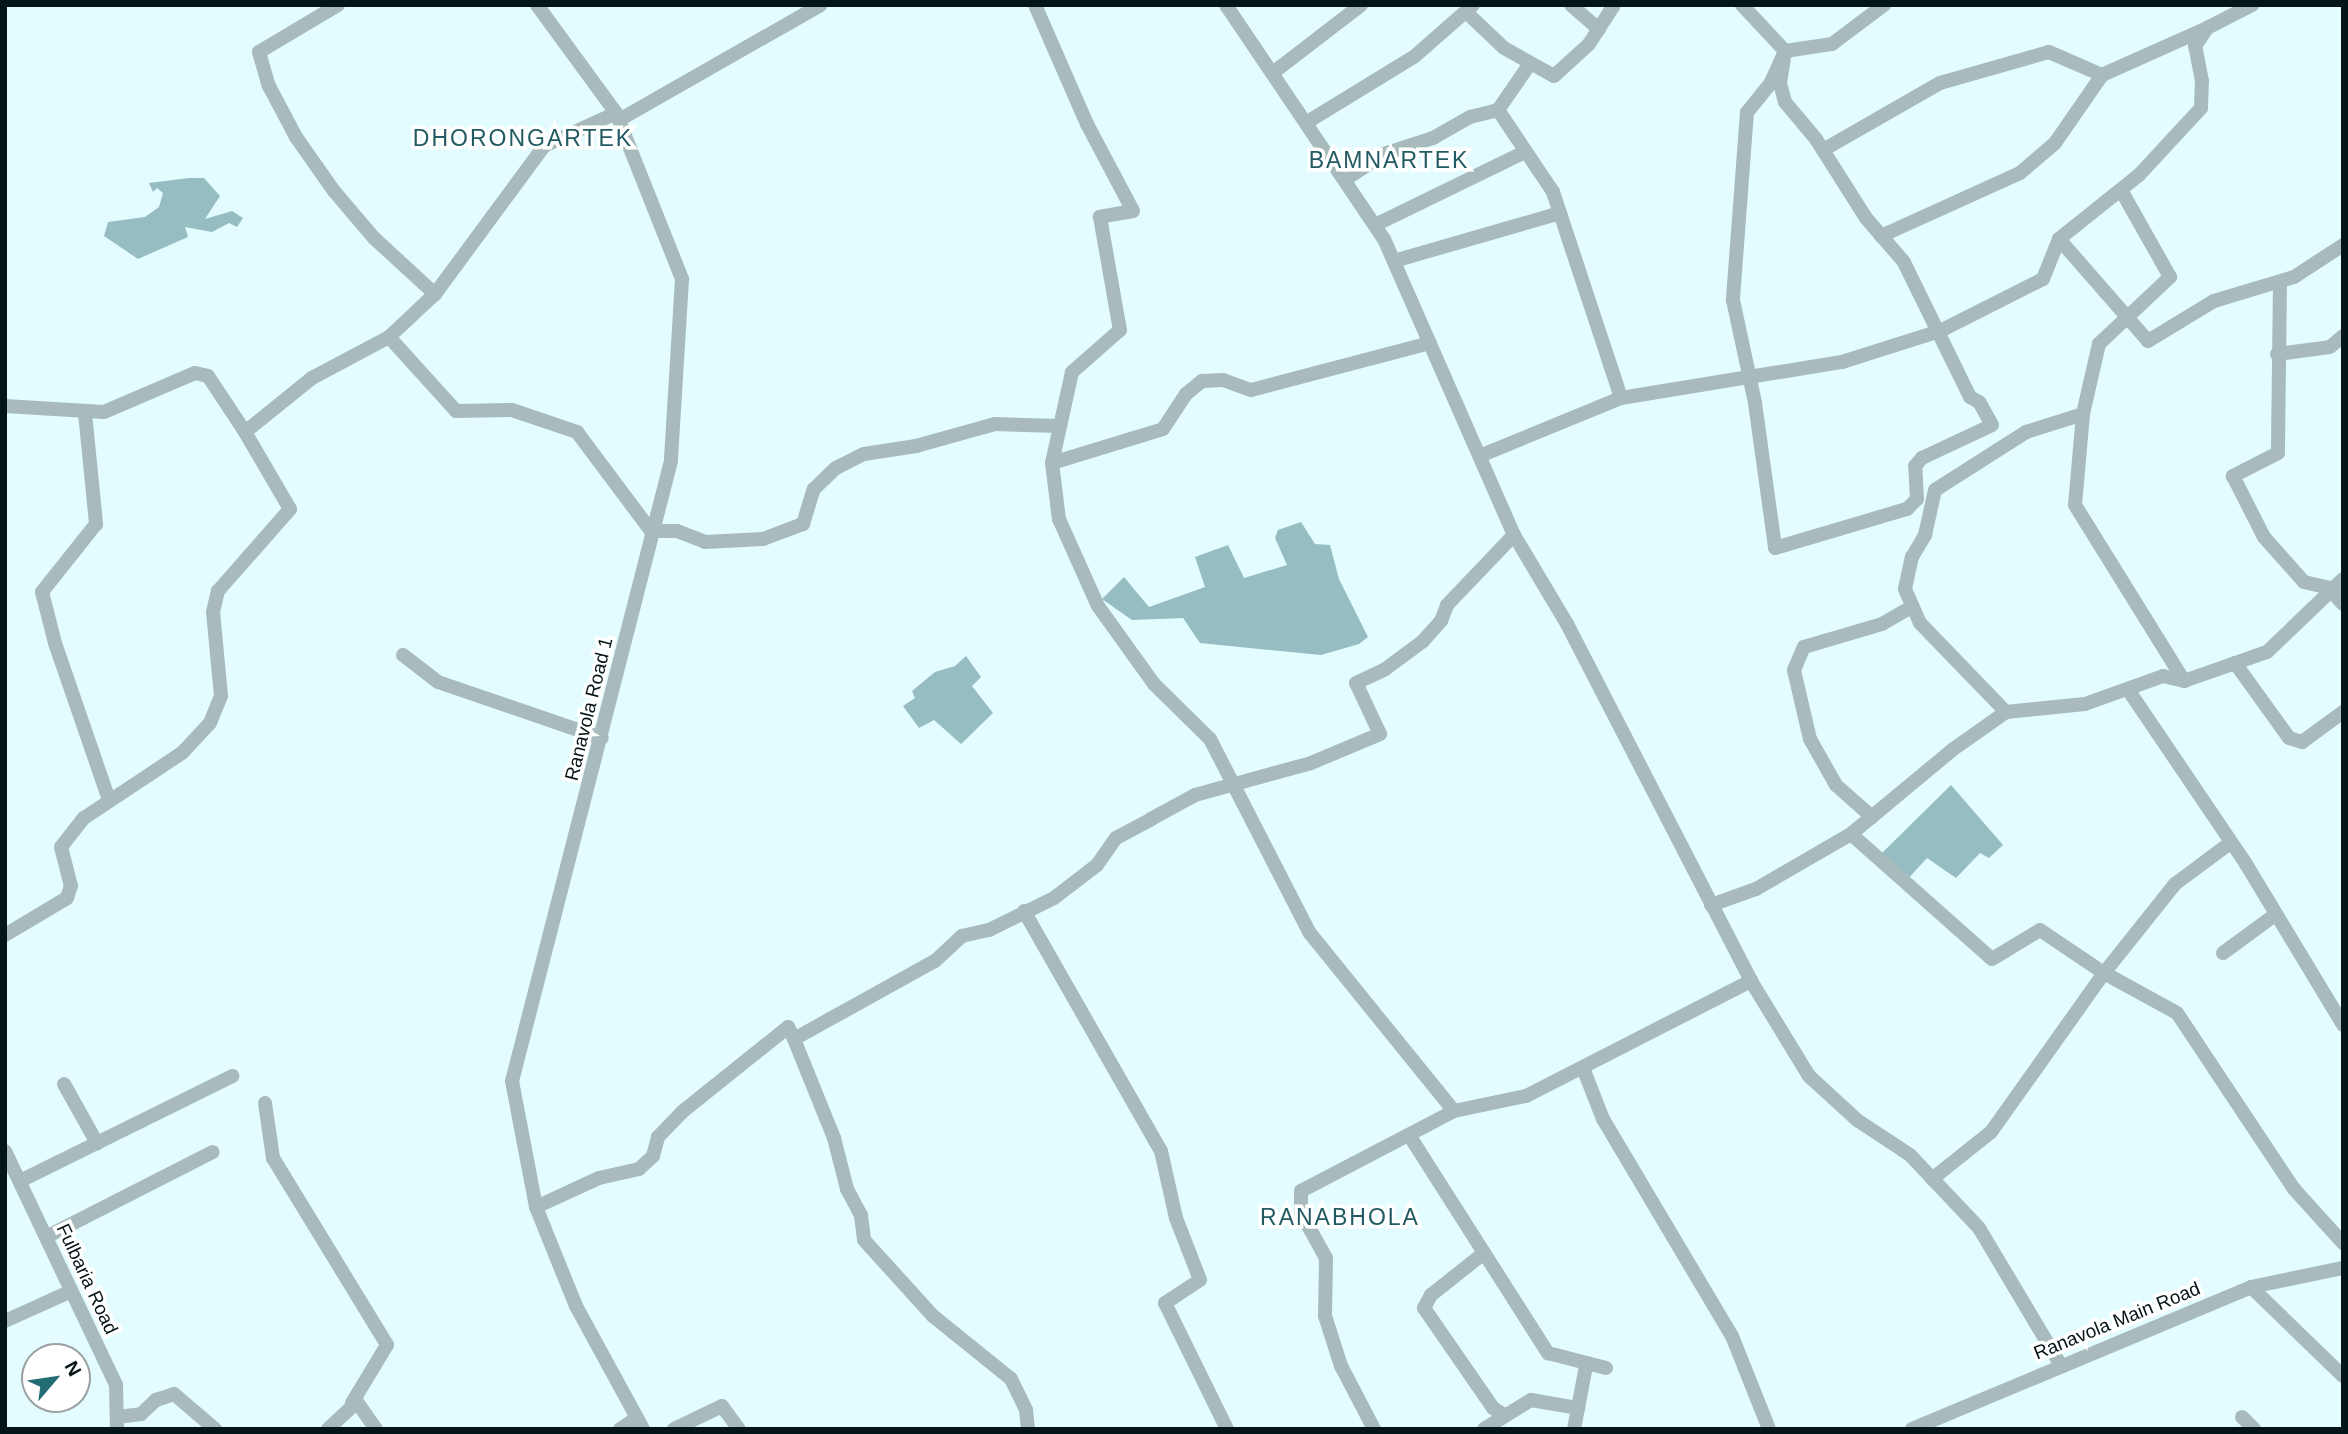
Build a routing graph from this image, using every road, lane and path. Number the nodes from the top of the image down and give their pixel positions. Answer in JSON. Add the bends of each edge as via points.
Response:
{"nodes":[{"id":1,"x":338,"y":5,"type":"edge"},
{"id":2,"x":537,"y":5,"type":"edge"},
{"id":3,"x":821,"y":5,"type":"edge"},
{"id":4,"x":1035,"y":5,"type":"edge"},
{"id":5,"x":1226,"y":5,"type":"edge"},
{"id":6,"x":1361,"y":5,"type":"edge"},
{"id":7,"x":1571,"y":5,"type":"edge"},
{"id":8,"x":1614,"y":5,"type":"edge"},
{"id":9,"x":1742,"y":5,"type":"edge"},
{"id":10,"x":1884,"y":5,"type":"edge"},
{"id":11,"x":2252,"y":5,"type":"edge"},
{"id":12,"x":1470,"y":8,"type":"edge"},
{"id":13,"x":2207,"y":28,"type":"junction"},
{"id":14,"x":1599,"y":29,"type":"junction"},
{"id":15,"x":1786,"y":51,"type":"junction"},
{"id":16,"x":1527,"y":68,"type":"dead end"},
{"id":17,"x":1274,"y":72,"type":"junction"},
{"id":18,"x":2102,"y":75,"type":"junction"},
{"id":19,"x":1498,"y":110,"type":"junction"},
{"id":20,"x":618,"y":116,"type":"junction"},
{"id":21,"x":1309,"y":121,"type":"junction"},
{"id":22,"x":1823,"y":150,"type":"junction"},
{"id":23,"x":1525,"y":152,"type":"junction"},
{"id":24,"x":1346,"y":179,"type":"junction"},
{"id":25,"x":2121,"y":190,"type":"junction"},
{"id":26,"x":1560,"y":213,"type":"junction"},
{"id":27,"x":1375,"y":225,"type":"junction"},
{"id":28,"x":1881,"y":236,"type":"junction"},
{"id":29,"x":2059,"y":239,"type":"junction"},
{"id":30,"x":2343,"y":244,"type":"edge"},
{"id":31,"x":1394,"y":261,"type":"junction"},
{"id":32,"x":2280,"y":282,"type":"junction"},
{"id":33,"x":435,"y":294,"type":"junction"},
{"id":34,"x":2127,"y":315,"type":"junction"},
{"id":35,"x":1940,"y":331,"type":"junction"},
{"id":36,"x":2343,"y":336,"type":"edge"},
{"id":37,"x":390,"y":337,"type":"junction"},
{"id":38,"x":1430,"y":343,"type":"junction"},
{"id":39,"x":2277,"y":354,"type":"junction"},
{"id":40,"x":1750,"y":375,"type":"junction"},
{"id":41,"x":1621,"y":398,"type":"junction"},
{"id":42,"x":5,"y":406,"type":"edge"},
{"id":43,"x":86,"y":412,"type":"junction"},
{"id":44,"x":2082,"y":414,"type":"junction"},
{"id":45,"x":1059,"y":426,"type":"junction"},
{"id":46,"x":245,"y":432,"type":"junction"},
{"id":47,"x":1482,"y":455,"type":"junction"},
{"id":48,"x":1052,"y":463,"type":"junction"},
{"id":49,"x":651,"y":531,"type":"junction"},
{"id":50,"x":1514,"y":535,"type":"junction"},
{"id":51,"x":2343,"y":579,"type":"edge"},
{"id":52,"x":2329,"y":588,"type":"junction"},
{"id":53,"x":2343,"y":604,"type":"edge"},
{"id":54,"x":1911,"y":607,"type":"junction"},
{"id":55,"x":403,"y":655,"type":"dead end"},
{"id":56,"x":2235,"y":663,"type":"junction"},
{"id":57,"x":2184,"y":681,"type":"junction"},
{"id":58,"x":2129,"y":691,"type":"junction"},
{"id":59,"x":2007,"y":712,"type":"junction"},
{"id":60,"x":2343,"y":712,"type":"edge"},
{"id":61,"x":602,"y":738,"type":"junction"},
{"id":62,"x":1236,"y":786,"type":"junction"},
{"id":63,"x":109,"y":800,"type":"junction"},
{"id":64,"x":1872,"y":817,"type":"junction"},
{"id":65,"x":1851,"y":834,"type":"junction"},
{"id":66,"x":2230,"y":843,"type":"junction"},
{"id":67,"x":1712,"y":905,"type":"junction"},
{"id":68,"x":1024,"y":911,"type":"junction"},
{"id":69,"x":2276,"y":915,"type":"junction"},
{"id":70,"x":5,"y":935,"type":"edge"},
{"id":71,"x":2223,"y":953,"type":"dead end"},
{"id":72,"x":2104,"y":973,"type":"junction"},
{"id":73,"x":1751,"y":981,"type":"junction"},
{"id":74,"x":2343,"y":1025,"type":"edge"},
{"id":75,"x":794,"y":1039,"type":"junction"},
{"id":76,"x":1583,"y":1068,"type":"junction"},
{"id":77,"x":232,"y":1076,"type":"dead end"},
{"id":78,"x":64,"y":1084,"type":"dead end"},
{"id":79,"x":265,"y":1103,"type":"dead end"},
{"id":80,"x":1454,"y":1111,"type":"junction"},
{"id":81,"x":1409,"y":1135,"type":"junction"},
{"id":82,"x":97,"y":1143,"type":"junction"},
{"id":83,"x":5,"y":1151,"type":"edge"},
{"id":84,"x":213,"y":1152,"type":"dead end"},
{"id":85,"x":1932,"y":1179,"type":"junction"},
{"id":86,"x":20,"y":1181,"type":"junction"},
{"id":87,"x":536,"y":1207,"type":"junction"},
{"id":88,"x":46,"y":1237,"type":"junction"},
{"id":89,"x":2343,"y":1243,"type":"edge"},
{"id":90,"x":1484,"y":1253,"type":"junction"},
{"id":91,"x":2343,"y":1269,"type":"edge"},
{"id":92,"x":2251,"y":1287,"type":"junction"},
{"id":93,"x":71,"y":1291,"type":"junction"},
{"id":94,"x":5,"y":1321,"type":"edge"},
{"id":95,"x":2060,"y":1364,"type":"junction"},
{"id":96,"x":1586,"y":1366,"type":"junction"},
{"id":97,"x":1606,"y":1368,"type":"dead end"},
{"id":98,"x":2343,"y":1376,"type":"edge"},
{"id":99,"x":352,"y":1403,"type":"junction"},
{"id":100,"x":1578,"y":1408,"type":"junction"},
{"id":101,"x":1504,"y":1415,"type":"junction"},
{"id":102,"x":2242,"y":1417,"type":"dead end"},
{"id":103,"x":117,"y":1423,"type":"edge"},
{"id":104,"x":640,"y":1424,"type":"edge"},
{"id":105,"x":215,"y":1429,"type":"edge"},
{"id":106,"x":328,"y":1429,"type":"edge"},
{"id":107,"x":376,"y":1429,"type":"edge"},
{"id":108,"x":620,"y":1429,"type":"edge"},
{"id":109,"x":674,"y":1429,"type":"edge"},
{"id":110,"x":739,"y":1429,"type":"edge"},
{"id":111,"x":1028,"y":1429,"type":"edge"},
{"id":112,"x":1227,"y":1429,"type":"edge"},
{"id":113,"x":1374,"y":1429,"type":"edge"},
{"id":114,"x":1484,"y":1429,"type":"edge"},
{"id":115,"x":1574,"y":1429,"type":"edge"},
{"id":116,"x":1769,"y":1429,"type":"edge"},
{"id":117,"x":1912,"y":1429,"type":"edge"},
{"id":118,"x":2254,"y":1429,"type":"edge"}],
"edges":[{"from":1,"to":33,"type":"street","via":[[259,51],[269,86],[296,137],[334,191],[374,238]]},
{"from":2,"to":20,"type":"street","name":"Ranavola Road 1"},
{"from":3,"to":20,"type":"street"},
{"from":4,"to":45,"type":"street","via":[[1087,124],[1133,211],[1100,217],[1120,331],[1072,372]]},
{"from":5,"to":17,"type":"street"},
{"from":6,"to":17,"type":"street"},
{"from":7,"to":14,"type":"street"},
{"from":8,"to":14,"type":"street"},
{"from":9,"to":15,"type":"street"},
{"from":10,"to":15,"type":"street","via":[[1832,44]]},
{"from":11,"to":13,"type":"street"},
{"from":12,"to":14,"type":"street","via":[[1504,48],[1554,76]]},
{"from":12,"to":21,"type":"street","via":[[1415,56]]},
{"from":13,"to":18,"type":"street"},
{"from":13,"to":25,"type":"street","via":[[2195,46],[2202,81],[2201,108]]},
{"from":15,"to":22,"type":"street","via":[[1780,83],[1785,102]]},
{"from":15,"to":40,"type":"street","via":[[1770,83],[1747,112],[1733,300]]},
{"from":16,"to":19,"type":"street"},
{"from":17,"to":21,"type":"street"},
{"from":18,"to":22,"type":"street","via":[[2049,52],[1940,83]]},
{"from":18,"to":28,"type":"street","via":[[2055,143],[2020,173]]},
{"from":19,"to":23,"type":"street"},
{"from":19,"to":24,"type":"street","via":[[1470,117],[1433,138],[1384,154]]},
{"from":20,"to":33,"type":"street","via":[[544,146]]},
{"from":20,"to":49,"type":"street","name":"Ranavola Road 1","via":[[682,279],[671,461]]},
{"from":21,"to":24,"type":"street"},
{"from":22,"to":28,"type":"street"},
{"from":23,"to":26,"type":"street","via":[[1553,192]]},
{"from":23,"to":27,"type":"street"},
{"from":24,"to":27,"type":"street"},
{"from":25,"to":29,"type":"street"},
{"from":25,"to":34,"type":"street","via":[[2170,277]]},
{"from":26,"to":31,"type":"street"},
{"from":26,"to":41,"type":"street"},
{"from":27,"to":31,"type":"street"},
{"from":28,"to":35,"type":"street","via":[[1903,262]]},
{"from":29,"to":34,"type":"street"},
{"from":29,"to":35,"type":"street","via":[[2043,279]]},
{"from":30,"to":32,"type":"street"},
{"from":31,"to":38,"type":"street"},
{"from":32,"to":34,"type":"street","via":[[2214,301],[2148,341]]},
{"from":32,"to":39,"type":"street"},
{"from":33,"to":37,"type":"street"},
{"from":34,"to":44,"type":"street","via":[[2099,344]]},
{"from":35,"to":40,"type":"street","via":[[1842,362]]},
{"from":35,"to":40,"type":"street","via":[[1970,397],[1979,402],[1990,427],[1922,458],[1915,466],[1917,499],[1907,509],[1775,548]]},
{"from":36,"to":39,"type":"street","via":[[2330,347]]},
{"from":37,"to":46,"type":"street","via":[[312,377]]},
{"from":37,"to":49,"type":"street","via":[[456,411],[512,410],[578,432]]},
{"from":38,"to":47,"type":"street"},
{"from":38,"to":48,"type":"street","via":[[1251,390],[1223,380],[1202,381],[1186,394],[1163,429]]},
{"from":39,"to":52,"type":"street","via":[[2278,453],[2233,476],[2264,537],[2304,582]]},
{"from":40,"to":41,"type":"street"},
{"from":41,"to":47,"type":"street"},
{"from":42,"to":43,"type":"street"},
{"from":43,"to":46,"type":"street","via":[[104,412],[195,373],[208,376]]},
{"from":43,"to":63,"type":"street","via":[[96,524],[42,592]]},
{"from":44,"to":54,"type":"street","via":[[2026,432],[1935,489],[1925,535],[1912,558],[1905,589]]},
{"from":44,"to":57,"type":"street","via":[[2075,505]]},
{"from":45,"to":48,"type":"street"},
{"from":45,"to":49,"type":"street","via":[[995,424],[916,446],[863,454],[836,468],[814,489],[803,524],[762,539],[705,542],[677,530]]},
{"from":46,"to":63,"type":"street","via":[[290,509],[218,591],[213,612],[221,696],[209,723],[182,752]]},
{"from":47,"to":50,"type":"street"},
{"from":48,"to":62,"type":"street","via":[[1059,519],[1098,606],[1154,684],[1210,739]]},
{"from":49,"to":61,"type":"street","name":"Ranavola Road 1"},
{"from":50,"to":62,"type":"street","via":[[1447,605],[1441,621],[1423,641],[1384,670],[1356,683],[1380,734]]},
{"from":50,"to":67,"type":"street","via":[[1567,624]]},
{"from":51,"to":52,"type":"street"},
{"from":52,"to":53,"type":"street"},
{"from":52,"to":56,"type":"street","via":[[2301,623],[2267,652]]},
{"from":54,"to":59,"type":"street","via":[[1978,687]]},
{"from":54,"to":64,"type":"street","via":[[1882,624],[1804,647],[1794,670],[1810,739],[1836,785]]},
{"from":55,"to":61,"type":"street","via":[[438,682]]},
{"from":56,"to":57,"type":"street"},
{"from":56,"to":60,"type":"street","via":[[2289,738],[2302,742]]},
{"from":57,"to":58,"type":"street","via":[[2163,676]]},
{"from":58,"to":59,"type":"street","via":[[2085,704]]},
{"from":58,"to":66,"type":"street"},
{"from":59,"to":64,"type":"street","via":[[1952,750]]},
{"from":61,"to":87,"type":"street","name":"Ranavola Road 1","via":[[512,1081]]},
{"from":62,"to":68,"type":"street","via":[[1195,795],[1116,838],[1097,865],[1054,898]]},
{"from":62,"to":80,"type":"street","via":[[1310,932]]},
{"from":63,"to":70,"type":"street","via":[[84,818],[61,847],[71,886],[67,898]]},
{"from":64,"to":65,"type":"street"},
{"from":65,"to":67,"type":"street","via":[[1756,889]]},
{"from":65,"to":72,"type":"street","via":[[1992,959],[2040,930]]},
{"from":66,"to":69,"type":"street"},
{"from":66,"to":72,"type":"street","via":[[2175,884]]},
{"from":67,"to":73,"type":"street"},
{"from":68,"to":75,"type":"street","via":[[989,930],[962,936],[935,961]]},
{"from":68,"to":112,"type":"street","via":[[1161,1152],[1176,1218],[1200,1280],[1165,1303]]},
{"from":69,"to":71,"type":"street"},
{"from":69,"to":74,"type":"street"},
{"from":72,"to":85,"type":"street","via":[[1991,1132]]},
{"from":72,"to":89,"type":"street","via":[[2177,1013],[2294,1189]]},
{"from":73,"to":76,"type":"street"},
{"from":73,"to":85,"type":"street","via":[[1809,1076],[1857,1120],[1910,1155]]},
{"from":75,"to":87,"type":"street","via":[[788,1027],[682,1112],[658,1137],[653,1156],[639,1169],[599,1178]]},
{"from":75,"to":111,"type":"street","via":[[834,1138],[847,1189],[861,1215],[864,1240],[933,1316],[1011,1379],[1026,1410]]},
{"from":76,"to":80,"type":"street","via":[[1526,1096]]},
{"from":76,"to":116,"type":"street","via":[[1603,1119],[1732,1336]]},
{"from":77,"to":82,"type":"street"},
{"from":78,"to":82,"type":"street"},
{"from":79,"to":99,"type":"street","via":[[273,1158],[387,1345]]},
{"from":80,"to":81,"type":"street"},
{"from":81,"to":90,"type":"street"},
{"from":81,"to":113,"type":"street","via":[[1301,1191],[1301,1213],[1326,1258],[1325,1316],[1341,1366]]},
{"from":82,"to":86,"type":"street"},
{"from":83,"to":86,"type":"street","name":"Fulbaria Road"},
{"from":84,"to":88,"type":"street"},
{"from":85,"to":95,"type":"street","via":[[1979,1228]]},
{"from":86,"to":88,"type":"street","name":"Fulbaria Road"},
{"from":87,"to":104,"type":"street","name":"Ranavola Road 1","via":[[576,1306]]},
{"from":88,"to":93,"type":"street","name":"Fulbaria Road"},
{"from":90,"to":96,"type":"street","via":[[1548,1353]]},
{"from":90,"to":101,"type":"street","via":[[1431,1296],[1424,1308],[1493,1408]]},
{"from":91,"to":92,"type":"street","name":"Ranavola Main Road"},
{"from":92,"to":95,"type":"street","name":"Ranavola Main Road"},
{"from":92,"to":98,"type":"street"},
{"from":93,"to":94,"type":"street"},
{"from":93,"to":103,"type":"street","name":"Fulbaria Road","via":[[116,1385]]},
{"from":95,"to":117,"type":"street","name":"Ranavola Main Road"},
{"from":96,"to":97,"type":"street"},
{"from":96,"to":100,"type":"street"},
{"from":99,"to":106,"type":"street"},
{"from":99,"to":107,"type":"street","via":[[357,1402]]},
{"from":100,"to":101,"type":"street","via":[[1531,1400]]},
{"from":100,"to":115,"type":"street"},
{"from":101,"to":114,"type":"street"},
{"from":102,"to":118,"type":"street"},
{"from":103,"to":105,"type":"street","via":[[174,1394]]},
{"from":104,"to":108,"type":"street"},
{"from":109,"to":110,"type":"street","via":[[722,1406]]}]}
